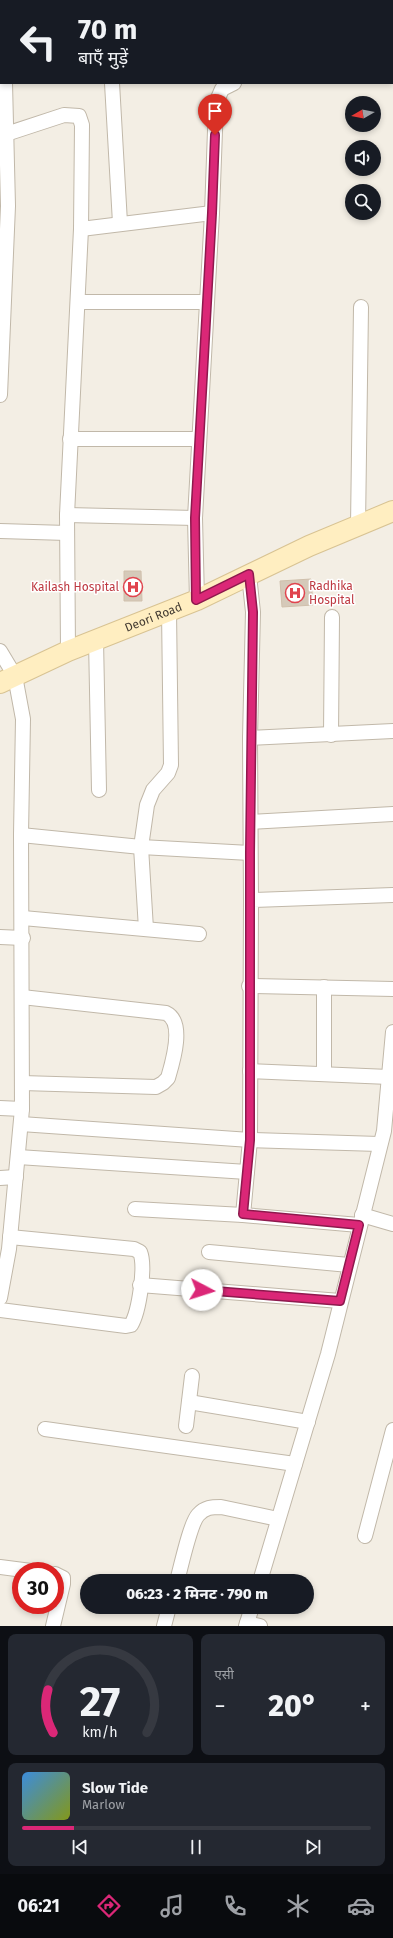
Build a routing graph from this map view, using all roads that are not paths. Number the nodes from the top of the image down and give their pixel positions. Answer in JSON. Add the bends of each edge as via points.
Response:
{"nodes":[{"id":1,"x":5,"y":84,"type":"edge"},
{"id":2,"x":112,"y":84,"type":"edge"},
{"id":3,"x":232,"y":84,"type":"edge"},
{"id":4,"x":3,"y":135,"type":"edge"},
{"id":5,"x":4,"y":207,"type":"edge"},
{"id":6,"x":212,"y":213,"type":"junction"},
{"id":7,"x":120,"y":223,"type":"junction"},
{"id":8,"x":81,"y":229,"type":"junction"},
{"id":9,"x":2,"y":254,"type":"edge"},
{"id":10,"x":78,"y":302,"type":"junction"},
{"id":11,"x":206,"y":302,"type":"junction"},
{"id":12,"x":362,"y":307,"type":"dead end"},
{"id":13,"x":0,"y":394,"type":"edge"},
{"id":14,"x":70,"y":439,"type":"junction"},
{"id":15,"x":199,"y":439,"type":"junction"},
{"id":16,"x":393,"y":511,"type":"edge"},
{"id":17,"x":67,"y":515,"type":"junction"},
{"id":18,"x":195,"y":518,"type":"junction"},
{"id":19,"x":358,"y":526,"type":"junction"},
{"id":20,"x":0,"y":531,"type":"edge"},
{"id":21,"x":67,"y":533,"type":"junction"},
{"id":22,"x":249,"y":574,"type":"junction"},
{"id":23,"x":196,"y":600,"type":"junction"},
{"id":24,"x":169,"y":611,"type":"junction"},
{"id":25,"x":332,"y":617,"type":"dead end"},
{"id":26,"x":96,"y":640,"type":"junction"},
{"id":27,"x":0,"y":651,"type":"edge"},
{"id":28,"x":68,"y":651,"type":"junction"},
{"id":29,"x":7,"y":680,"type":"edge"},
{"id":30,"x":393,"y":731,"type":"edge"},
{"id":31,"x":331,"y":735,"type":"junction"},
{"id":32,"x":250,"y":738,"type":"junction"},
{"id":33,"x":99,"y":790,"type":"dead end"},
{"id":34,"x":393,"y":814,"type":"edge"},
{"id":35,"x":250,"y":822,"type":"junction"},
{"id":36,"x":21,"y":835,"type":"junction"},
{"id":37,"x":141,"y":847,"type":"junction"},
{"id":38,"x":250,"y":853,"type":"junction"},
{"id":39,"x":393,"y":895,"type":"edge"},
{"id":40,"x":251,"y":900,"type":"junction"},
{"id":41,"x":23,"y":918,"type":"junction"},
{"id":42,"x":146,"y":929,"type":"junction"},
{"id":43,"x":199,"y":934,"type":"dead end"},
{"id":44,"x":0,"y":937,"type":"edge"},
{"id":45,"x":23,"y":938,"type":"junction"},
{"id":46,"x":249,"y":986,"type":"junction"},
{"id":47,"x":324,"y":988,"type":"junction"},
{"id":48,"x":393,"y":989,"type":"edge"},
{"id":49,"x":22,"y":997,"type":"junction"},
{"id":50,"x":393,"y":1032,"type":"edge"},
{"id":51,"x":250,"y":1071,"type":"junction"},
{"id":52,"x":324,"y":1074,"type":"junction"},
{"id":53,"x":389,"y":1077,"type":"junction"},
{"id":54,"x":22,"y":1084,"type":"junction"},
{"id":55,"x":0,"y":1108,"type":"edge"},
{"id":56,"x":22,"y":1109,"type":"junction"},
{"id":57,"x":21,"y":1124,"type":"junction"},
{"id":58,"x":385,"y":1136,"type":"edge"},
{"id":59,"x":250,"y":1140,"type":"junction"},
{"id":60,"x":18,"y":1157,"type":"junction"},
{"id":61,"x":247,"y":1172,"type":"junction"},
{"id":62,"x":16,"y":1177,"type":"junction"},
{"id":63,"x":0,"y":1178,"type":"edge"},
{"id":64,"x":135,"y":1209,"type":"dead end"},
{"id":65,"x":243,"y":1214,"type":"junction"},
{"id":66,"x":360,"y":1220,"type":"junction"},
{"id":67,"x":393,"y":1224,"type":"edge"},
{"id":68,"x":6,"y":1245,"type":"edge"},
{"id":69,"x":209,"y":1252,"type":"dead end"},
{"id":70,"x":349,"y":1266,"type":"junction"},
{"id":71,"x":140,"y":1285,"type":"junction"},
{"id":72,"x":0,"y":1293,"type":"edge"},
{"id":73,"x":340,"y":1301,"type":"junction"},
{"id":74,"x":0,"y":1310,"type":"edge"},
{"id":75,"x":192,"y":1376,"type":"dead end"},
{"id":76,"x":189,"y":1402,"type":"junction"},
{"id":77,"x":308,"y":1422,"type":"junction"},
{"id":78,"x":186,"y":1426,"type":"dead end"},
{"id":79,"x":45,"y":1428,"type":"dead end"},
{"id":80,"x":393,"y":1430,"type":"edge"},
{"id":81,"x":389,"y":1456,"type":"edge"},
{"id":82,"x":295,"y":1464,"type":"junction"},
{"id":83,"x":278,"y":1519,"type":"junction"},
{"id":84,"x":365,"y":1536,"type":"dead end"},
{"id":85,"x":0,"y":1567,"type":"edge"},
{"id":86,"x":12,"y":1569,"type":"edge"},
{"id":87,"x":179,"y":1574,"type":"edge"},
{"id":88,"x":262,"y":1574,"type":"edge"},
{"id":89,"x":56,"y":1614,"type":"edge"},
{"id":90,"x":168,"y":1614,"type":"edge"},
{"id":91,"x":252,"y":1614,"type":"edge"},
{"id":92,"x":251,"y":1625,"type":"edge"},
{"id":93,"x":53,"y":1626,"type":"edge"},
{"id":94,"x":164,"y":1626,"type":"edge"}],
"edges":[{"from":1,"to":4,"type":"street"},
{"from":2,"to":7,"type":"street"},
{"from":3,"to":6,"type":"street","via":[[222,89],[216,103]]},
{"from":4,"to":5,"type":"street"},
{"from":4,"to":8,"type":"street","via":[[64,115],[79,116],[82,125]]},
{"from":5,"to":9,"type":"street"},
{"from":6,"to":7,"type":"street"},
{"from":6,"to":11,"type":"street"},
{"from":7,"to":8,"type":"street"},
{"from":8,"to":10,"type":"street"},
{"from":9,"to":13,"type":"street"},
{"from":10,"to":11,"type":"street"},
{"from":10,"to":14,"type":"street"},
{"from":11,"to":15,"type":"street"},
{"from":12,"to":19,"type":"street"},
{"from":14,"to":15,"type":"street"},
{"from":14,"to":17,"type":"street"},
{"from":15,"to":18,"type":"street"},
{"from":16,"to":19,"type":"street","name":"Deori Road"},
{"from":17,"to":18,"type":"street"},
{"from":17,"to":21,"type":"street"},
{"from":18,"to":23,"type":"street"},
{"from":19,"to":22,"type":"street","name":"Deori Road"},
{"from":20,"to":21,"type":"street"},
{"from":21,"to":28,"type":"street"},
{"from":22,"to":23,"type":"street","name":"Deori Road"},
{"from":22,"to":32,"type":"street","via":[[253,612]]},
{"from":23,"to":24,"type":"street","name":"Deori Road"},
{"from":24,"to":26,"type":"street","name":"Deori Road"},
{"from":24,"to":37,"type":"street","via":[[171,765],[168,773],[149,797]]},
{"from":25,"to":31,"type":"street"},
{"from":26,"to":28,"type":"street","name":"Deori Road"},
{"from":26,"to":33,"type":"street"},
{"from":27,"to":29,"type":"street"},
{"from":28,"to":29,"type":"street","name":"Deori Road"},
{"from":29,"to":36,"type":"street","via":[[23,719]]},
{"from":30,"to":31,"type":"street"},
{"from":31,"to":32,"type":"street"},
{"from":32,"to":35,"type":"street"},
{"from":34,"to":35,"type":"street"},
{"from":35,"to":38,"type":"street"},
{"from":36,"to":37,"type":"street"},
{"from":36,"to":41,"type":"street"},
{"from":37,"to":38,"type":"street"},
{"from":37,"to":42,"type":"street"},
{"from":38,"to":40,"type":"street"},
{"from":39,"to":40,"type":"street"},
{"from":40,"to":46,"type":"street"},
{"from":41,"to":42,"type":"street"},
{"from":41,"to":45,"type":"street"},
{"from":42,"to":43,"type":"street"},
{"from":44,"to":45,"type":"street"},
{"from":45,"to":49,"type":"street"},
{"from":46,"to":47,"type":"street"},
{"from":46,"to":51,"type":"street"},
{"from":47,"to":48,"type":"street"},
{"from":47,"to":52,"type":"street"},
{"from":49,"to":54,"type":"street"},
{"from":49,"to":54,"type":"street","via":[[166,1013],[175,1020],[177,1031],[168,1078],[156,1087]]},
{"from":50,"to":53,"type":"street"},
{"from":51,"to":52,"type":"street"},
{"from":51,"to":59,"type":"street"},
{"from":52,"to":53,"type":"street"},
{"from":53,"to":58,"type":"street"},
{"from":54,"to":56,"type":"street"},
{"from":55,"to":56,"type":"street"},
{"from":56,"to":57,"type":"street"},
{"from":57,"to":59,"type":"street"},
{"from":57,"to":60,"type":"street"},
{"from":58,"to":59,"type":"street"},
{"from":58,"to":66,"type":"street"},
{"from":59,"to":61,"type":"street"},
{"from":60,"to":61,"type":"street"},
{"from":60,"to":62,"type":"street"},
{"from":61,"to":65,"type":"street"},
{"from":62,"to":63,"type":"street"},
{"from":62,"to":68,"type":"street"},
{"from":64,"to":65,"type":"street"},
{"from":65,"to":66,"type":"street"},
{"from":66,"to":67,"type":"street"},
{"from":66,"to":70,"type":"street"},
{"from":68,"to":71,"type":"street","via":[[134,1249],[140,1252],[143,1260]]},
{"from":68,"to":72,"type":"street"},
{"from":69,"to":70,"type":"street"},
{"from":70,"to":73,"type":"street"},
{"from":71,"to":73,"type":"street"},
{"from":71,"to":74,"type":"street","via":[[132,1325]]},
{"from":73,"to":77,"type":"street"},
{"from":75,"to":76,"type":"street"},
{"from":76,"to":77,"type":"street"},
{"from":76,"to":78,"type":"street"},
{"from":77,"to":82,"type":"street"},
{"from":79,"to":82,"type":"street"},
{"from":80,"to":81,"type":"street"},
{"from":81,"to":84,"type":"street"},
{"from":82,"to":83,"type":"street"},
{"from":83,"to":87,"type":"street","via":[[221,1507],[205,1509],[195,1518]]},
{"from":83,"to":88,"type":"street"},
{"from":85,"to":86,"type":"street"},
{"from":89,"to":93,"type":"street"},
{"from":90,"to":94,"type":"street"},
{"from":91,"to":92,"type":"street"}]}
